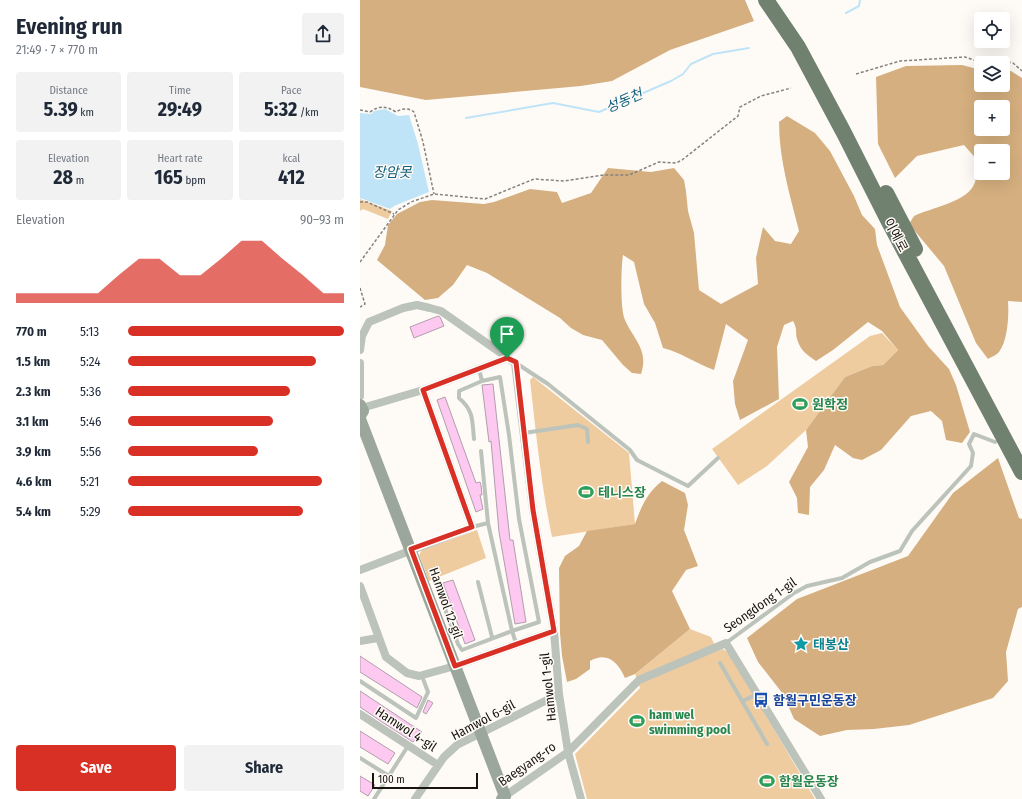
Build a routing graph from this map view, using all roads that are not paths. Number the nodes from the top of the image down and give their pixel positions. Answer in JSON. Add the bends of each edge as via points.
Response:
{"nodes":[{"id":1,"x":766,"y":0,"type":"edge"},
{"id":2,"x":776,"y":0,"type":"edge"},
{"id":3,"x":360,"y":350,"type":"edge"},
{"id":4,"x":507,"y":358,"type":"junction"},
{"id":5,"x":360,"y":362,"type":"edge"},
{"id":6,"x":516,"y":362,"type":"junction"},
{"id":7,"x":479,"y":369,"type":"junction"},
{"id":8,"x":482,"y":381,"type":"junction"},
{"id":9,"x":423,"y":390,"type":"junction"},
{"id":10,"x":360,"y":396,"type":"edge"},
{"id":11,"x":361,"y":412,"type":"edge"},
{"id":12,"x":523,"y":433,"type":"junction"},
{"id":13,"x":474,"y":439,"type":"dead end"},
{"id":14,"x":588,"y":442,"type":"dead end"},
{"id":15,"x":995,"y":442,"type":"dead end"},
{"id":16,"x":481,"y":450,"type":"dead end"},
{"id":17,"x":1022,"y":450,"type":"edge"},
{"id":18,"x":718,"y":458,"type":"dead end"},
{"id":19,"x":1022,"y":472,"type":"edge"},
{"id":20,"x":488,"y":523,"type":"junction"},
{"id":21,"x":472,"y":527,"type":"junction"},
{"id":22,"x":411,"y":549,"type":"junction"},
{"id":23,"x":360,"y":570,"type":"edge"},
{"id":24,"x":478,"y":582,"type":"dead end"},
{"id":25,"x":360,"y":586,"type":"edge"},
{"id":26,"x":438,"y":590,"type":"dead end"},
{"id":27,"x":512,"y":631,"type":"junction"},
{"id":28,"x":554,"y":631,"type":"junction"},
{"id":29,"x":378,"y":638,"type":"junction"},
{"id":30,"x":492,"y":638,"type":"junction"},
{"id":31,"x":360,"y":641,"type":"edge"},
{"id":32,"x":516,"y":643,"type":"junction"},
{"id":33,"x":726,"y":643,"type":"junction"},
{"id":34,"x":720,"y":663,"type":"dead end"},
{"id":35,"x":455,"y":666,"type":"junction"},
{"id":36,"x":422,"y":675,"type":"junction"},
{"id":37,"x":360,"y":681,"type":"edge"},
{"id":38,"x":559,"y":694,"type":"junction"},
{"id":39,"x":757,"y":694,"type":"junction"},
{"id":40,"x":743,"y":701,"type":"junction"},
{"id":41,"x":360,"y":714,"type":"edge"},
{"id":42,"x":480,"y":733,"type":"junction"},
{"id":43,"x":767,"y":744,"type":"dead end"},
{"id":44,"x":408,"y":746,"type":"junction"},
{"id":45,"x":568,"y":752,"type":"junction"},
{"id":46,"x":360,"y":758,"type":"edge"},
{"id":47,"x":438,"y":765,"type":"junction"},
{"id":48,"x":389,"y":776,"type":"junction"},
{"id":49,"x":503,"y":798,"type":"edge"},
{"id":50,"x":374,"y":799,"type":"edge"},
{"id":51,"x":415,"y":799,"type":"edge"},
{"id":52,"x":581,"y":799,"type":"edge"},
{"id":53,"x":821,"y":799,"type":"edge"}],
"edges":[{"from":1,"to":19,"type":"highway","name":"이예로","via":[[798,48]]},
{"from":2,"to":17,"type":"highway","name":"이예로","via":[[816,62]]},
{"from":3,"to":4,"type":"street","via":[[362,336],[369,322],[417,305],[441,311]]},
{"from":4,"to":6,"type":"street"},
{"from":4,"to":7,"type":"street","name":"Hamwol 12-gil"},
{"from":5,"to":10,"type":"street"},
{"from":6,"to":12,"type":"street","name":"Hamwol 1-gil"},
{"from":6,"to":18,"type":"lane","via":[[548,384],[630,450],[637,460],[688,486]]},
{"from":7,"to":8,"type":"lane"},
{"from":7,"to":9,"type":"street","name":"Hamwol 12-gil"},
{"from":8,"to":13,"type":"lane","via":[[458,391],[459,398],[472,414]]},
{"from":8,"to":27,"type":"lane","via":[[500,377],[518,519],[538,622]]},
{"from":9,"to":11,"type":"street","name":"Hamwol 12-gil"},
{"from":9,"to":21,"type":"street"},
{"from":11,"to":22,"type":"street","name":"Hamwol 12-gil"},
{"from":12,"to":14,"type":"lane","via":[[578,425],[587,429]]},
{"from":12,"to":28,"type":"street","name":"Hamwol 1-gil","via":[[533,510]]},
{"from":15,"to":33,"type":"lane","name":"Seongdong 1-gil","via":[[974,434],[969,444],[973,453],[971,466],[912,531],[900,552],[870,562],[838,580],[807,586]]},
{"from":16,"to":20,"type":"lane"},
{"from":20,"to":21,"type":"lane"},
{"from":20,"to":27,"type":"lane"},
{"from":21,"to":22,"type":"street"},
{"from":22,"to":23,"type":"street"},
{"from":22,"to":35,"type":"street","name":"Hamwol 12-gil"},
{"from":24,"to":30,"type":"lane"},
{"from":25,"to":29,"type":"street","via":[[376,626]]},
{"from":26,"to":30,"type":"lane","via":[[462,650]]},
{"from":27,"to":30,"type":"lane"},
{"from":27,"to":32,"type":"lane"},
{"from":28,"to":32,"type":"street"},
{"from":28,"to":38,"type":"street","name":"Hamwol 1-gil"},
{"from":29,"to":31,"type":"street"},
{"from":29,"to":36,"type":"street","via":[[386,657],[394,664],[407,673]]},
{"from":32,"to":35,"type":"street"},
{"from":33,"to":39,"type":"street"},
{"from":33,"to":45,"type":"street","name":"Seongdong 1-gil","via":[[639,680]]},
{"from":34,"to":40,"type":"lane"},
{"from":35,"to":36,"type":"street"},
{"from":35,"to":42,"type":"street","name":"Hamwol 12-gil"},
{"from":36,"to":37,"type":"lane","via":[[428,692],[416,718]]},
{"from":38,"to":42,"type":"street","name":"Hamwol 6-gil"},
{"from":38,"to":45,"type":"street","name":"Hamwol 1-gil"},
{"from":39,"to":40,"type":"lane"},
{"from":39,"to":53,"type":"street"},
{"from":40,"to":43,"type":"lane"},
{"from":41,"to":44,"type":"street","name":"Hamwol 4-gil"},
{"from":42,"to":47,"type":"street","name":"Hamwol 6-gil","via":[[457,746]]},
{"from":42,"to":49,"type":"street","name":"Hamwol 12-gil"},
{"from":44,"to":47,"type":"street","name":"Hamwol 4-gil"},
{"from":44,"to":48,"type":"lane"},
{"from":45,"to":49,"type":"street","name":"Baegyang-ro"},
{"from":45,"to":52,"type":"street","name":"Hamwol 1-gil"},
{"from":46,"to":48,"type":"lane"},
{"from":47,"to":51,"type":"street","name":"Hamwol 6-gil"},
{"from":48,"to":50,"type":"lane"}]}
